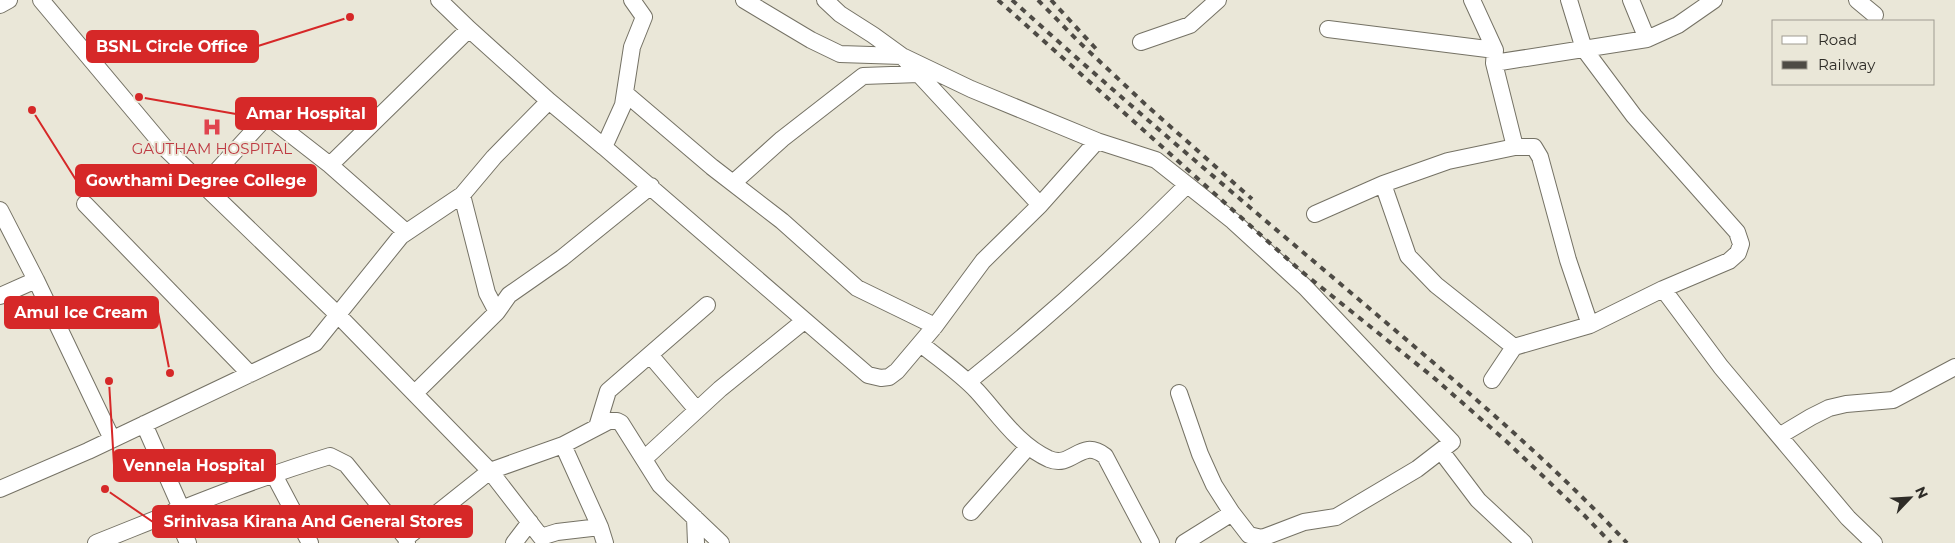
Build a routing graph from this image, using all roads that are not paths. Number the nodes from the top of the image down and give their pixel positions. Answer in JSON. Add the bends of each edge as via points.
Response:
{"nodes":[{"id":1,"x":10,"y":0,"type":"edge"},
{"id":2,"x":41,"y":0,"type":"edge"},
{"id":3,"x":439,"y":0,"type":"edge"},
{"id":4,"x":632,"y":0,"type":"edge"},
{"id":5,"x":744,"y":0,"type":"edge"},
{"id":6,"x":825,"y":0,"type":"edge"},
{"id":7,"x":1218,"y":0,"type":"edge"},
{"id":8,"x":1472,"y":0,"type":"edge"},
{"id":9,"x":1569,"y":0,"type":"edge"},
{"id":10,"x":1631,"y":0,"type":"edge"},
{"id":11,"x":1714,"y":0,"type":"edge"},
{"id":12,"x":1858,"y":0,"type":"edge"},
{"id":13,"x":0,"y":5,"type":"edge"},
{"id":14,"x":1875,"y":15,"type":"dead end"},
{"id":15,"x":469,"y":29,"type":"junction"},
{"id":16,"x":1328,"y":29,"type":"dead end"},
{"id":17,"x":1647,"y":39,"type":"junction"},
{"id":18,"x":1141,"y":42,"type":"dead end"},
{"id":19,"x":1584,"y":49,"type":"junction"},
{"id":20,"x":902,"y":56,"type":"junction"},
{"id":21,"x":1494,"y":56,"type":"junction"},
{"id":22,"x":919,"y":74,"type":"junction"},
{"id":23,"x":625,"y":93,"type":"junction"},
{"id":24,"x":549,"y":101,"type":"junction"},
{"id":25,"x":1097,"y":141,"type":"junction"},
{"id":26,"x":604,"y":147,"type":"junction"},
{"id":27,"x":1515,"y":147,"type":"junction"},
{"id":28,"x":330,"y":165,"type":"junction"},
{"id":29,"x":733,"y":183,"type":"junction"},
{"id":30,"x":1383,"y":184,"type":"junction"},
{"id":31,"x":204,"y":185,"type":"junction"},
{"id":32,"x":1187,"y":185,"type":"junction"},
{"id":33,"x":651,"y":186,"type":"junction"},
{"id":34,"x":462,"y":195,"type":"junction"},
{"id":35,"x":84,"y":204,"type":"dead end"},
{"id":36,"x":1040,"y":205,"type":"junction"},
{"id":37,"x":0,"y":210,"type":"edge"},
{"id":38,"x":1315,"y":214,"type":"dead end"},
{"id":39,"x":406,"y":232,"type":"junction"},
{"id":40,"x":36,"y":280,"type":"junction"},
{"id":41,"x":1663,"y":289,"type":"junction"},
{"id":42,"x":0,"y":296,"type":"edge"},
{"id":43,"x":707,"y":305,"type":"dead end"},
{"id":44,"x":342,"y":309,"type":"junction"},
{"id":45,"x":497,"y":312,"type":"junction"},
{"id":46,"x":804,"y":320,"type":"junction"},
{"id":47,"x":935,"y":326,"type":"junction"},
{"id":48,"x":1590,"y":326,"type":"junction"},
{"id":49,"x":921,"y":344,"type":"junction"},
{"id":50,"x":1514,"y":348,"type":"junction"},
{"id":51,"x":650,"y":355,"type":"junction"},
{"id":52,"x":1955,"y":367,"type":"edge"},
{"id":53,"x":250,"y":374,"type":"junction"},
{"id":54,"x":1492,"y":380,"type":"dead end"},
{"id":55,"x":968,"y":382,"type":"junction"},
{"id":56,"x":1179,"y":393,"type":"dead end"},
{"id":57,"x":415,"y":394,"type":"junction"},
{"id":58,"x":697,"y":410,"type":"junction"},
{"id":59,"x":144,"y":424,"type":"junction"},
{"id":60,"x":597,"y":427,"type":"junction"},
{"id":61,"x":1779,"y":436,"type":"junction"},
{"id":62,"x":112,"y":439,"type":"junction"},
{"id":63,"x":563,"y":445,"type":"junction"},
{"id":64,"x":1028,"y":447,"type":"junction"},
{"id":65,"x":1440,"y":451,"type":"junction"},
{"id":66,"x":644,"y":460,"type":"junction"},
{"id":67,"x":490,"y":471,"type":"junction"},
{"id":68,"x":273,"y":473,"type":"junction"},
{"id":69,"x":0,"y":489,"type":"edge"},
{"id":70,"x":178,"y":509,"type":"junction"},
{"id":71,"x":971,"y":512,"type":"dead end"},
{"id":72,"x":1232,"y":513,"type":"junction"},
{"id":73,"x":695,"y":518,"type":"junction"},
{"id":74,"x":530,"y":522,"type":"junction"},
{"id":75,"x":600,"y":527,"type":"junction"},
{"id":76,"x":406,"y":540,"type":"edge"},
{"id":77,"x":96,"y":543,"type":"edge"},
{"id":78,"x":188,"y":543,"type":"edge"},
{"id":79,"x":310,"y":543,"type":"edge"},
{"id":80,"x":514,"y":543,"type":"edge"},
{"id":81,"x":605,"y":543,"type":"edge"},
{"id":82,"x":696,"y":543,"type":"edge"},
{"id":83,"x":721,"y":543,"type":"edge"},
{"id":84,"x":1151,"y":543,"type":"edge"},
{"id":85,"x":1184,"y":543,"type":"edge"},
{"id":86,"x":1524,"y":543,"type":"edge"},
{"id":87,"x":1874,"y":543,"type":"edge"}],
"edges":[{"from":1,"to":13,"type":"street"},
{"from":2,"to":31,"type":"street","via":[[166,149]]},
{"from":3,"to":15,"type":"street"},
{"from":4,"to":23,"type":"street","via":[[644,17],[632,47]]},
{"from":5,"to":20,"type":"street","via":[[840,54]]},
{"from":6,"to":20,"type":"street"},
{"from":7,"to":18,"type":"street","via":[[1190,25]]},
{"from":8,"to":21,"type":"street"},
{"from":9,"to":19,"type":"street"},
{"from":10,"to":17,"type":"street"},
{"from":11,"to":17,"type":"street","via":[[1678,26]]},
{"from":12,"to":14,"type":"street"},
{"from":15,"to":24,"type":"street"},
{"from":15,"to":28,"type":"street"},
{"from":16,"to":21,"type":"street"},
{"from":17,"to":19,"type":"street"},
{"from":19,"to":21,"type":"street"},
{"from":19,"to":41,"type":"street","via":[[1634,116],[1737,232],[1742,244],[1738,253],[1728,261]]},
{"from":20,"to":22,"type":"street"},
{"from":20,"to":25,"type":"street","via":[[971,89]]},
{"from":21,"to":27,"type":"street"},
{"from":22,"to":29,"type":"street","via":[[863,76],[782,139]]},
{"from":22,"to":36,"type":"street"},
{"from":23,"to":26,"type":"street"},
{"from":23,"to":29,"type":"street"},
{"from":24,"to":26,"type":"street"},
{"from":24,"to":34,"type":"street"},
{"from":25,"to":32,"type":"street","via":[[1156,160]]},
{"from":25,"to":36,"type":"street"},
{"from":26,"to":33,"type":"street"},
{"from":27,"to":30,"type":"street","via":[[1448,161]]},
{"from":27,"to":48,"type":"street","via":[[1534,147],[1540,157]]},
{"from":28,"to":31,"type":"street","via":[[267,116]]},
{"from":28,"to":39,"type":"street"},
{"from":29,"to":47,"type":"street","via":[[782,221],[857,288]]},
{"from":30,"to":38,"type":"street"},
{"from":30,"to":50,"type":"street","via":[[1408,256],[1436,285]]},
{"from":31,"to":44,"type":"street"},
{"from":32,"to":55,"type":"street","via":[[1122,250]]},
{"from":32,"to":65,"type":"street","via":[[1234,222],[1305,287],[1452,442]]},
{"from":33,"to":45,"type":"street","via":[[562,258],[509,295]]},
{"from":33,"to":46,"type":"street"},
{"from":34,"to":39,"type":"street"},
{"from":34,"to":45,"type":"street","via":[[487,293]]},
{"from":35,"to":53,"type":"street"},
{"from":36,"to":47,"type":"street","via":[[983,261]]},
{"from":37,"to":40,"type":"street"},
{"from":39,"to":44,"type":"street"},
{"from":40,"to":42,"type":"street"},
{"from":40,"to":62,"type":"street"},
{"from":41,"to":48,"type":"street"},
{"from":41,"to":61,"type":"street","via":[[1720,367]]},
{"from":43,"to":51,"type":"street"},
{"from":44,"to":53,"type":"street","via":[[315,343]]},
{"from":44,"to":57,"type":"street"},
{"from":45,"to":57,"type":"street"},
{"from":46,"to":49,"type":"street","via":[[868,375],[881,378],[897,371]]},
{"from":46,"to":58,"type":"street"},
{"from":47,"to":49,"type":"street"},
{"from":48,"to":50,"type":"street"},
{"from":49,"to":55,"type":"street"},
{"from":50,"to":54,"type":"street"},
{"from":51,"to":58,"type":"street"},
{"from":51,"to":60,"type":"street","via":[[608,391]]},
{"from":52,"to":61,"type":"street","via":[[1893,400],[1829,408]]},
{"from":53,"to":59,"type":"street"},
{"from":55,"to":64,"type":"street"},
{"from":56,"to":72,"type":"street","via":[[1200,454]]},
{"from":57,"to":67,"type":"street"},
{"from":58,"to":66,"type":"street"},
{"from":59,"to":62,"type":"street"},
{"from":59,"to":70,"type":"street"},
{"from":60,"to":63,"type":"street"},
{"from":60,"to":66,"type":"street","via":[[609,421],[621,423]]},
{"from":61,"to":87,"type":"street","via":[[1848,518]]},
{"from":62,"to":69,"type":"street"},
{"from":63,"to":67,"type":"street"},
{"from":63,"to":75,"type":"street"},
{"from":64,"to":71,"type":"street"},
{"from":64,"to":84,"type":"street","via":[[1050,460],[1062,462],[1086,449],[1096,449],[1105,456]]},
{"from":65,"to":72,"type":"street","via":[[1417,469],[1336,517],[1304,522],[1262,538],[1248,535]]},
{"from":65,"to":86,"type":"street","via":[[1478,500]]},
{"from":66,"to":73,"type":"street","via":[[660,485]]},
{"from":67,"to":74,"type":"street"},
{"from":67,"to":76,"type":"street"},
{"from":68,"to":70,"type":"street"},
{"from":68,"to":76,"type":"street","via":[[330,456],[346,464]]},
{"from":68,"to":79,"type":"street"},
{"from":70,"to":77,"type":"street"},
{"from":70,"to":78,"type":"street"},
{"from":72,"to":85,"type":"street"},
{"from":73,"to":82,"type":"street"},
{"from":73,"to":83,"type":"street"},
{"from":74,"to":75,"type":"street","via":[[541,537]]},
{"from":74,"to":80,"type":"street"},
{"from":75,"to":81,"type":"street"}]}
